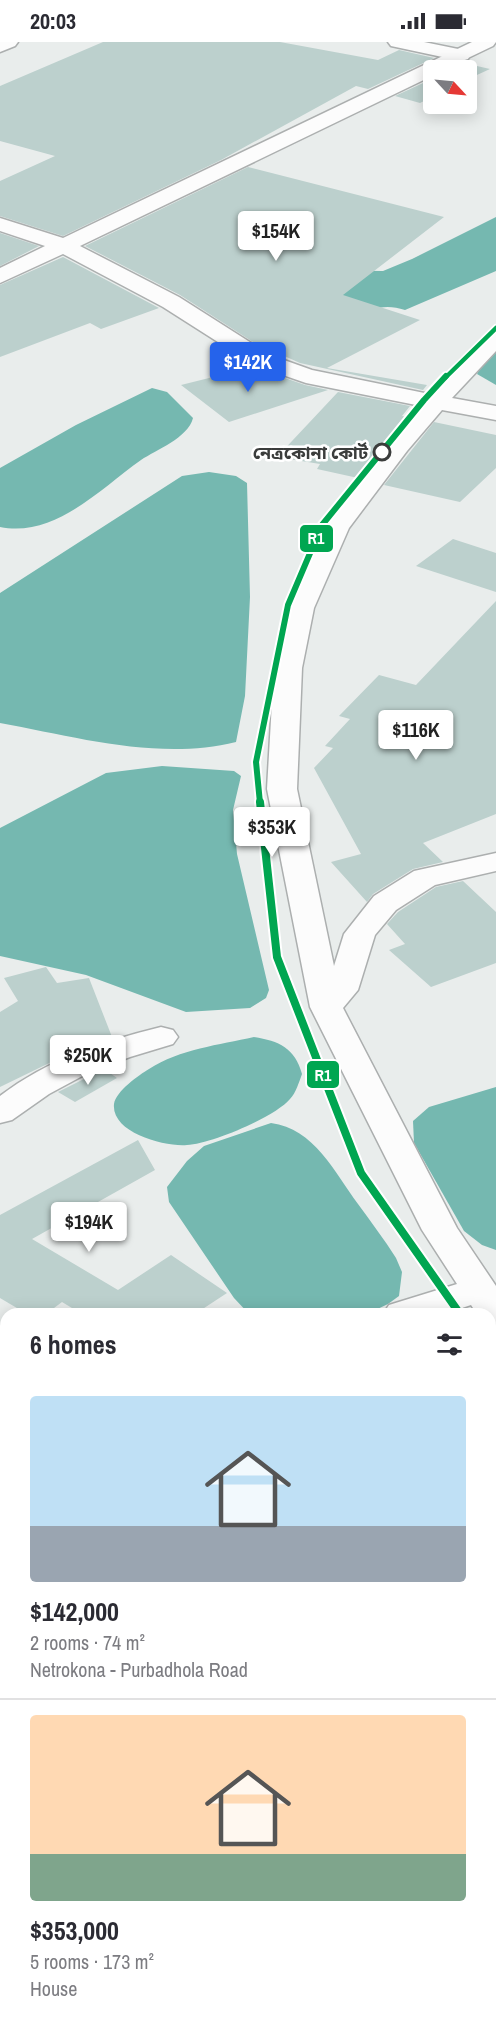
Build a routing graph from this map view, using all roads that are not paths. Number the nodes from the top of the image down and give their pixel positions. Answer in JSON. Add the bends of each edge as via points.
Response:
{"nodes":[{"id":1,"x":9,"y":42,"type":"edge"},
{"id":2,"x":397,"y":42,"type":"edge"},
{"id":3,"x":487,"y":42,"type":"edge"},
{"id":4,"x":0,"y":46,"type":"edge"},
{"id":5,"x":461,"y":55,"type":"junction"},
{"id":6,"x":0,"y":224,"type":"edge"},
{"id":7,"x":63,"y":245,"type":"junction"},
{"id":8,"x":0,"y":276,"type":"edge"},
{"id":9,"x":496,"y":338,"type":"edge"},
{"id":10,"x":436,"y":402,"type":"junction"},
{"id":11,"x":496,"y":413,"type":"edge"},
{"id":12,"x":496,"y":862,"type":"edge"},
{"id":13,"x":326,"y":1007,"type":"junction"},
{"id":14,"x":161,"y":1037,"type":"dead end"},
{"id":15,"x":0,"y":1112,"type":"edge"},
{"id":16,"x":488,"y":1302,"type":"edge"},
{"id":17,"x":445,"y":1308,"type":"edge"}],
"edges":[{"from":1,"to":4,"type":"street"},
{"from":2,"to":5,"type":"street"},
{"from":3,"to":5,"type":"street"},
{"from":5,"to":7,"type":"street"},
{"from":6,"to":7,"type":"street"},
{"from":7,"to":8,"type":"street"},
{"from":7,"to":10,"type":"street","via":[[171,302],[262,360],[306,376]]},
{"from":9,"to":10,"type":"street"},
{"from":10,"to":11,"type":"street"},
{"from":10,"to":13,"type":"street","via":[[337,527],[302,608],[288,668],[282,789]]},
{"from":12,"to":13,"type":"street","via":[[425,878],[386,903],[360,934],[342,990]]},
{"from":13,"to":16,"type":"street","via":[[440,1230]]},
{"from":14,"to":15,"type":"street","via":[[90,1058],[19,1097]]},
{"from":16,"to":17,"type":"street"}]}
